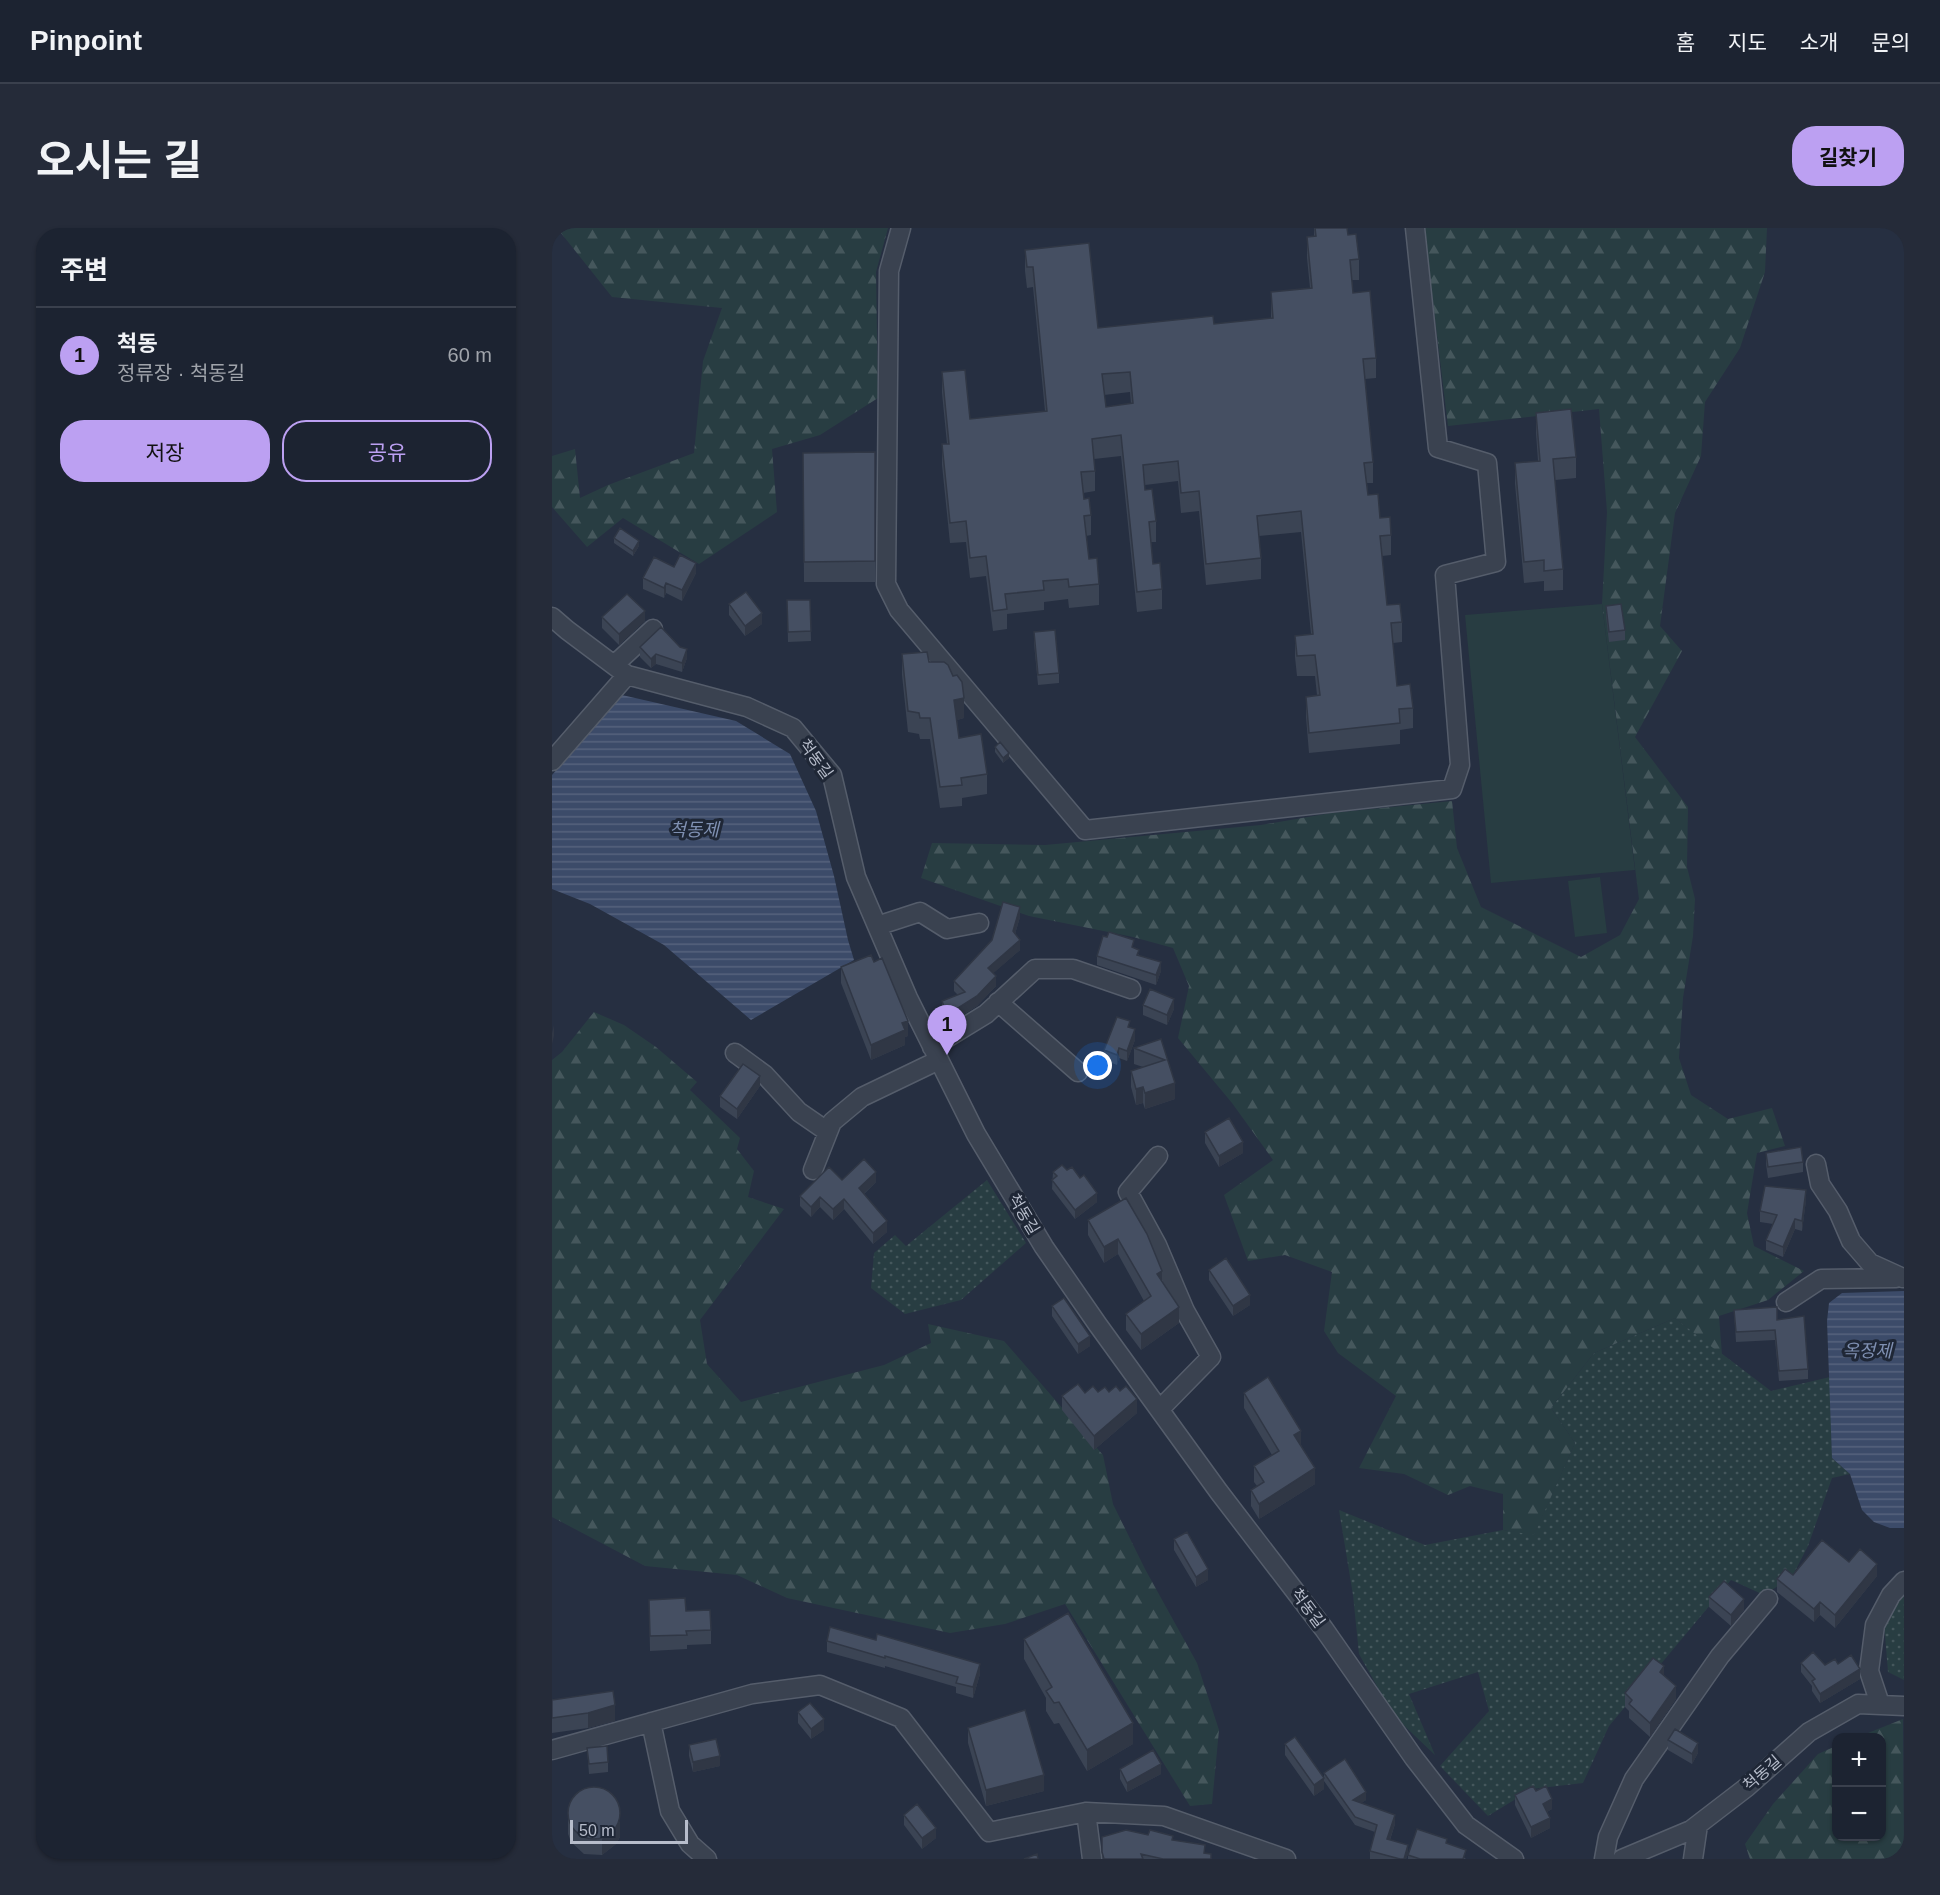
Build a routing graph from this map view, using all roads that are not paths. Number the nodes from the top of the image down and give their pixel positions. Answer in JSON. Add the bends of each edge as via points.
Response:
{"nodes":[{"id":1,"x":901,"y":228,"type":"edge"},
{"id":2,"x":1415,"y":228,"type":"edge"},
{"id":3,"x":552,"y":617,"type":"edge"},
{"id":4,"x":653,"y":629,"type":"dead end"},
{"id":5,"x":621,"y":670,"type":"junction"},
{"id":6,"x":552,"y":761,"type":"edge"},
{"id":7,"x":979,"y":923,"type":"dead end"},
{"id":8,"x":877,"y":926,"type":"junction"},
{"id":9,"x":1131,"y":989,"type":"dead end"},
{"id":10,"x":998,"y":1002,"type":"junction"},
{"id":11,"x":735,"y":1053,"type":"dead end"},
{"id":12,"x":936,"y":1053,"type":"junction"},
{"id":13,"x":1078,"y":1072,"type":"dead end"},
{"id":14,"x":828,"y":1132,"type":"junction"},
{"id":15,"x":1158,"y":1156,"type":"dead end"},
{"id":16,"x":1816,"y":1164,"type":"dead end"},
{"id":17,"x":813,"y":1170,"type":"dead end"},
{"id":18,"x":1904,"y":1278,"type":"edge"},
{"id":19,"x":1786,"y":1302,"type":"dead end"},
{"id":20,"x":1160,"y":1409,"type":"junction"},
{"id":21,"x":1904,"y":1581,"type":"edge"},
{"id":22,"x":1768,"y":1599,"type":"dead end"},
{"id":23,"x":1880,"y":1704,"type":"junction"},
{"id":24,"x":1904,"y":1706,"type":"edge"},
{"id":25,"x":651,"y":1722,"type":"junction"},
{"id":26,"x":552,"y":1750,"type":"edge"},
{"id":27,"x":1086,"y":1812,"type":"junction"},
{"id":28,"x":1698,"y":1825,"type":"junction"},
{"id":29,"x":706,"y":1859,"type":"edge"},
{"id":30,"x":1092,"y":1859,"type":"edge"},
{"id":31,"x":1286,"y":1859,"type":"edge"},
{"id":32,"x":1514,"y":1859,"type":"edge"},
{"id":33,"x":1604,"y":1859,"type":"edge"},
{"id":34,"x":1622,"y":1859,"type":"edge"},
{"id":35,"x":1693,"y":1859,"type":"edge"}],
"edges":[{"from":1,"to":2,"type":"street","via":[[889,271],[886,584],[899,610],[1085,830],[1452,789],[1460,765],[1445,575],[1496,562],[1487,463],[1438,448]]},
{"from":3,"to":5,"type":"street","name":"척동길"},
{"from":4,"to":5,"type":"street"},
{"from":5,"to":6,"type":"street"},
{"from":5,"to":8,"type":"street","name":"척동길","via":[[747,707],[793,728],[832,775],[856,877]]},
{"from":7,"to":8,"type":"street","via":[[946,929],[920,912]]},
{"from":8,"to":12,"type":"street","name":"척동길"},
{"from":9,"to":10,"type":"street","via":[[1073,969],[1035,969]]},
{"from":10,"to":12,"type":"street"},
{"from":10,"to":13,"type":"street"},
{"from":11,"to":14,"type":"street","via":[[765,1075],[799,1112]]},
{"from":12,"to":14,"type":"street","via":[[862,1097],[832,1122]]},
{"from":12,"to":20,"type":"street","name":"척동길","via":[[976,1134],[1044,1247]]},
{"from":14,"to":17,"type":"street"},
{"from":15,"to":20,"type":"street","via":[[1128,1192],[1210,1357]]},
{"from":16,"to":18,"type":"street","via":[[1820,1184],[1851,1241],[1869,1263]]},
{"from":18,"to":19,"type":"street","via":[[1821,1279]]},
{"from":20,"to":32,"type":"street","name":"척동길","via":[[1466,1826]]},
{"from":21,"to":23,"type":"street","via":[[1891,1595],[1875,1625],[1869,1671]]},
{"from":22,"to":33,"type":"street","via":[[1720,1656],[1634,1779],[1608,1837]]},
{"from":23,"to":24,"type":"street","name":"척동길"},
{"from":23,"to":28,"type":"street","name":"척동길","via":[[1858,1704],[1809,1732]]},
{"from":25,"to":26,"type":"street"},
{"from":25,"to":27,"type":"street","via":[[752,1694],[820,1685],[901,1718],[988,1832]]},
{"from":25,"to":29,"type":"street","via":[[670,1811],[690,1844]]},
{"from":27,"to":30,"type":"street"},
{"from":27,"to":31,"type":"street","via":[[1164,1816]]},
{"from":28,"to":34,"type":"street","name":"척동길"},
{"from":28,"to":35,"type":"street"}]}
